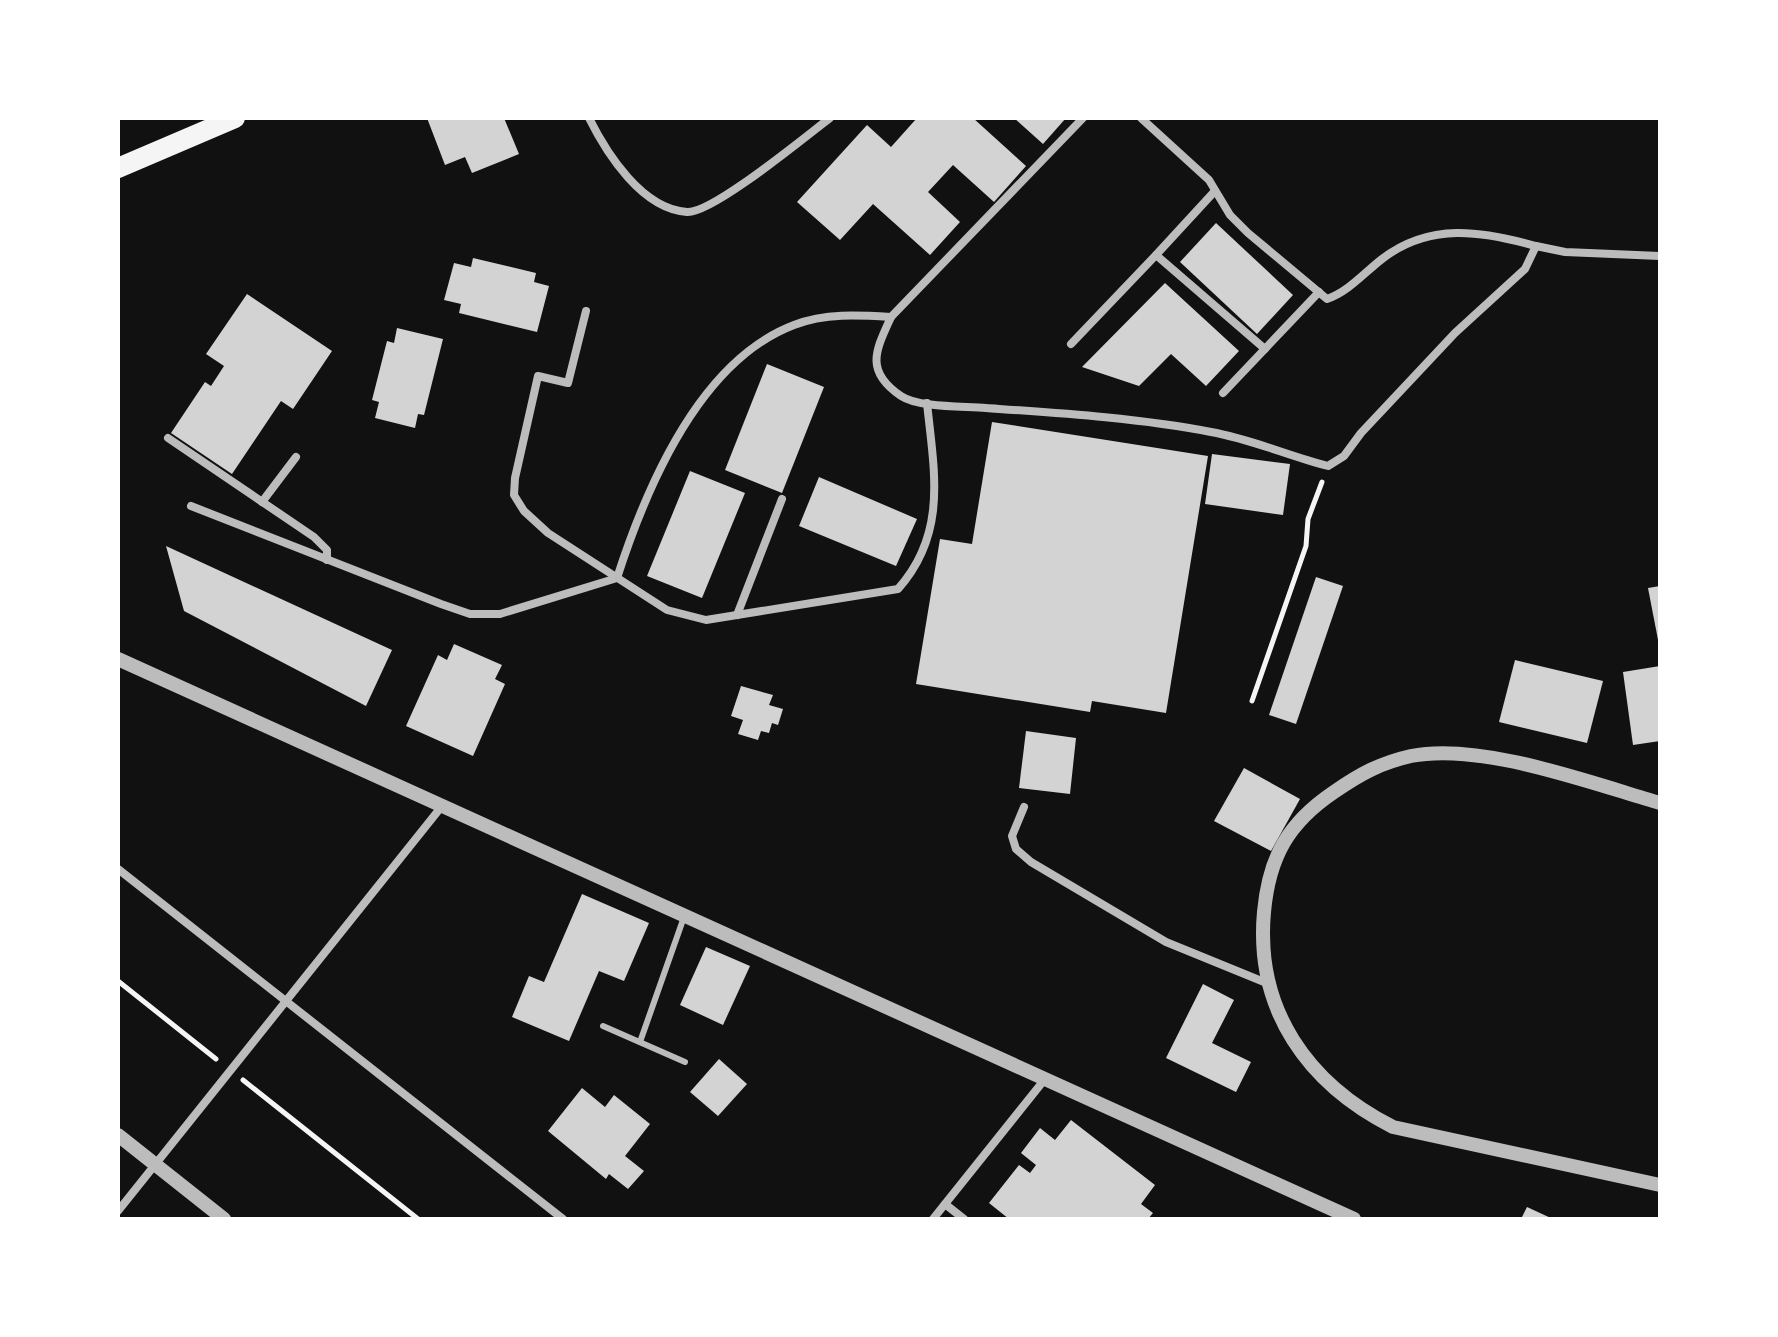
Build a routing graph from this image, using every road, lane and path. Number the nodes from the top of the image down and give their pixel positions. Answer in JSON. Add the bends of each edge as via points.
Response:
{"nodes":[{"id":1,"x":235,"y":118,"type":"edge"},
{"id":2,"x":589,"y":118,"type":"edge"},
{"id":3,"x":830,"y":118,"type":"edge"},
{"id":4,"x":1083,"y":118,"type":"edge"},
{"id":5,"x":1141,"y":118,"type":"edge"},
{"id":6,"x":118,"y":168,"type":"edge"},
{"id":7,"x":1214,"y":192,"type":"junction"},
{"id":8,"x":1536,"y":246,"type":"junction"},
{"id":9,"x":1156,"y":255,"type":"junction"},
{"id":10,"x":1660,"y":256,"type":"edge"},
{"id":11,"x":1319,"y":292,"type":"junction"},
{"id":12,"x":586,"y":311,"type":"dead end"},
{"id":13,"x":891,"y":317,"type":"junction"},
{"id":14,"x":1071,"y":344,"type":"dead end"},
{"id":15,"x":1265,"y":349,"type":"junction"},
{"id":16,"x":1223,"y":393,"type":"dead end"},
{"id":17,"x":927,"y":403,"type":"junction"},
{"id":18,"x":168,"y":438,"type":"dead end"},
{"id":19,"x":296,"y":457,"type":"dead end"},
{"id":20,"x":1328,"y":466,"type":"junction"},
{"id":21,"x":782,"y":499,"type":"dead end"},
{"id":22,"x":262,"y":502,"type":"junction"},
{"id":23,"x":191,"y":506,"type":"dead end"},
{"id":24,"x":327,"y":560,"type":"junction"},
{"id":25,"x":617,"y":578,"type":"junction"},
{"id":26,"x":737,"y":615,"type":"junction"},
{"id":27,"x":118,"y":659,"type":"edge"},
{"id":28,"x":1252,"y":701,"type":"dead end"},
{"id":29,"x":1660,"y":803,"type":"edge"},
{"id":30,"x":443,"y":805,"type":"junction"},
{"id":31,"x":1024,"y":807,"type":"dead end"},
{"id":32,"x":118,"y":869,"type":"edge"},
{"id":33,"x":685,"y":915,"type":"junction"},
{"id":34,"x":118,"y":981,"type":"edge"},
{"id":35,"x":1269,"y":984,"type":"junction"},
{"id":36,"x":286,"y":1001,"type":"junction"},
{"id":37,"x":603,"y":1026,"type":"dead end"},
{"id":38,"x":640,"y":1042,"type":"junction"},
{"id":39,"x":685,"y":1062,"type":"dead end"},
{"id":40,"x":231,"y":1071,"type":"junction"},
{"id":41,"x":1045,"y":1079,"type":"junction"},
{"id":42,"x":118,"y":1135,"type":"edge"},
{"id":43,"x":155,"y":1164,"type":"junction"},
{"id":44,"x":1660,"y":1185,"type":"edge"},
{"id":45,"x":945,"y":1204,"type":"junction"},
{"id":46,"x":118,"y":1211,"type":"edge"},
{"id":47,"x":224,"y":1219,"type":"edge"},
{"id":48,"x":418,"y":1219,"type":"edge"},
{"id":49,"x":563,"y":1219,"type":"edge"},
{"id":50,"x":933,"y":1219,"type":"edge"},
{"id":51,"x":964,"y":1219,"type":"edge"},
{"id":52,"x":1354,"y":1219,"type":"edge"}],
"edges":[{"from":1,"to":6,"type":"main road"},
{"from":2,"to":3,"type":"street","via":[[629,181],[655,201],[689,213],[712,205]]},
{"from":4,"to":13,"type":"street"},
{"from":5,"to":7,"type":"street","via":[[1209,180]]},
{"from":7,"to":9,"type":"street"},
{"from":7,"to":11,"type":"street","via":[[1248,233]]},
{"from":8,"to":10,"type":"street"},
{"from":8,"to":11,"type":"street","via":[[1461,231],[1394,250],[1342,294],[1327,299]]},
{"from":8,"to":20,"type":"street","via":[[1525,269],[1455,333],[1344,456]]},
{"from":9,"to":14,"type":"street"},
{"from":9,"to":15,"type":"street"},
{"from":11,"to":15,"type":"street"},
{"from":12,"to":25,"type":"street","via":[[568,383],[538,376],[514,495],[548,533]]},
{"from":13,"to":17,"type":"street","via":[[876,350],[878,367],[885,382],[904,398]]},
{"from":13,"to":25,"type":"street","via":[[853,315],[796,324],[766,338],[735,363],[686,421],[633,528]]},
{"from":15,"to":16,"type":"street"},
{"from":17,"to":20,"type":"street","via":[[1211,432]]},
{"from":17,"to":26,"type":"street","via":[[934,512],[914,571],[898,589]]},
{"from":18,"to":22,"type":"street"},
{"from":19,"to":22,"type":"street"},
{"from":20,"to":28,"type":"path"},
{"from":21,"to":26,"type":"street"},
{"from":22,"to":24,"type":"street","via":[[314,537],[327,550]]},
{"from":23,"to":24,"type":"street"},
{"from":24,"to":25,"type":"street","via":[[470,614],[500,614]]},
{"from":25,"to":26,"type":"street","via":[[667,610],[706,620]]},
{"from":27,"to":30,"type":"street"},
{"from":29,"to":35,"type":"street","via":[[1580,778],[1455,752],[1376,765],[1311,807],[1289,832],[1267,887],[1263,962]]},
{"from":30,"to":33,"type":"street"},
{"from":30,"to":36,"type":"street"},
{"from":31,"to":35,"type":"street","via":[[1012,836],[1016,849],[1031,862],[1166,942]]},
{"from":32,"to":36,"type":"street"},
{"from":33,"to":38,"type":"lane"},
{"from":33,"to":41,"type":"street"},
{"from":34,"to":40,"type":"path"},
{"from":35,"to":44,"type":"street","via":[[1285,1028],[1317,1072],[1385,1123]]},
{"from":36,"to":40,"type":"street"},
{"from":36,"to":49,"type":"street"},
{"from":37,"to":38,"type":"lane"},
{"from":38,"to":39,"type":"lane"},
{"from":40,"to":43,"type":"street"},
{"from":40,"to":48,"type":"path"},
{"from":41,"to":45,"type":"street"},
{"from":41,"to":52,"type":"street"},
{"from":42,"to":43,"type":"street"},
{"from":43,"to":46,"type":"street"},
{"from":43,"to":47,"type":"street"},
{"from":45,"to":50,"type":"street"},
{"from":45,"to":51,"type":"street"}]}
